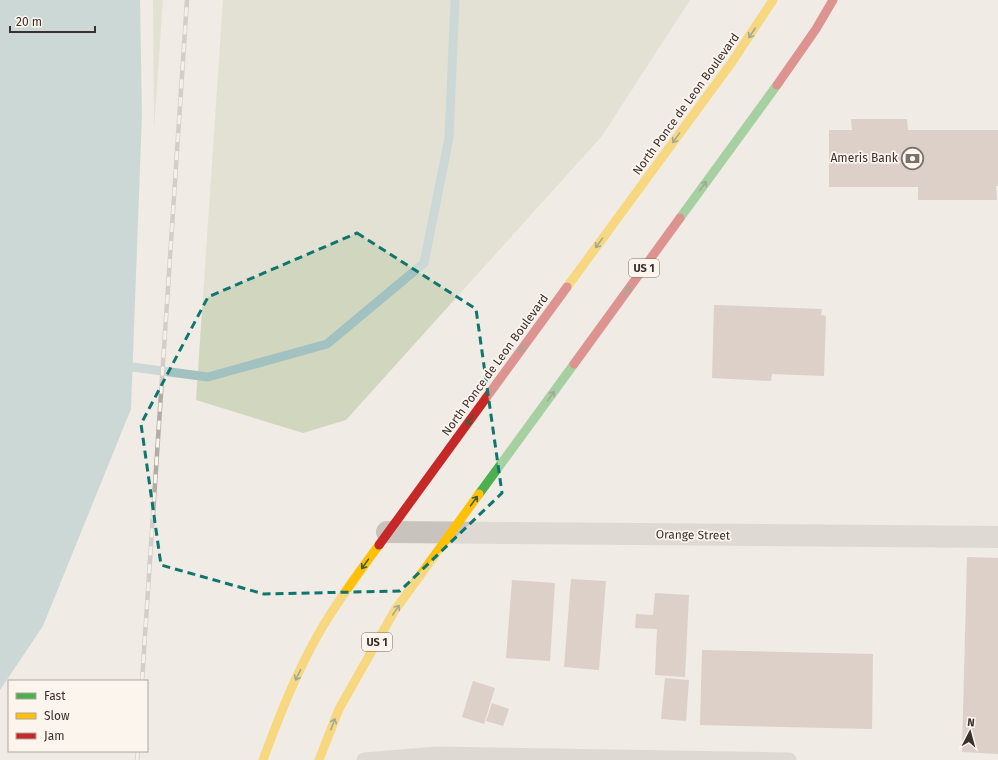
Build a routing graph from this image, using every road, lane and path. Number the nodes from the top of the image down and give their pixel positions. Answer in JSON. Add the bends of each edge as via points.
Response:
{"nodes":[{"id":1,"x":773,"y":0,"type":"edge"},
{"id":2,"x":833,"y":0,"type":"edge"},
{"id":3,"x":388,"y":532,"type":"junction"},
{"id":4,"x":451,"y":533,"type":"junction"},
{"id":5,"x":998,"y":537,"type":"edge"},
{"id":6,"x":263,"y":760,"type":"edge"},
{"id":7,"x":319,"y":760,"type":"edge"},
{"id":8,"x":364,"y":760,"type":"edge"},
{"id":9,"x":789,"y":760,"type":"edge"}],
"edges":[{"from":1,"to":3,"type":"highway","name":"North Ponce de Leon Boulevard","one_way":true,"via":[[732,62]]},
{"from":4,"to":2,"type":"highway","number":"US 1","one_way":true,"via":[[773,90]]},
{"from":3,"to":4,"type":"street","name":"Orange Street"},
{"from":3,"to":6,"type":"highway","name":"North Ponce de Leon Boulevard","one_way":true,"via":[[323,628],[297,677]]},
{"from":4,"to":5,"type":"street","name":"Orange Street"},
{"from":7,"to":4,"type":"highway","number":"US 1","one_way":true,"via":[[339,709],[395,610]]},
{"from":8,"to":9,"type":"lane","via":[[437,754]]}]}
